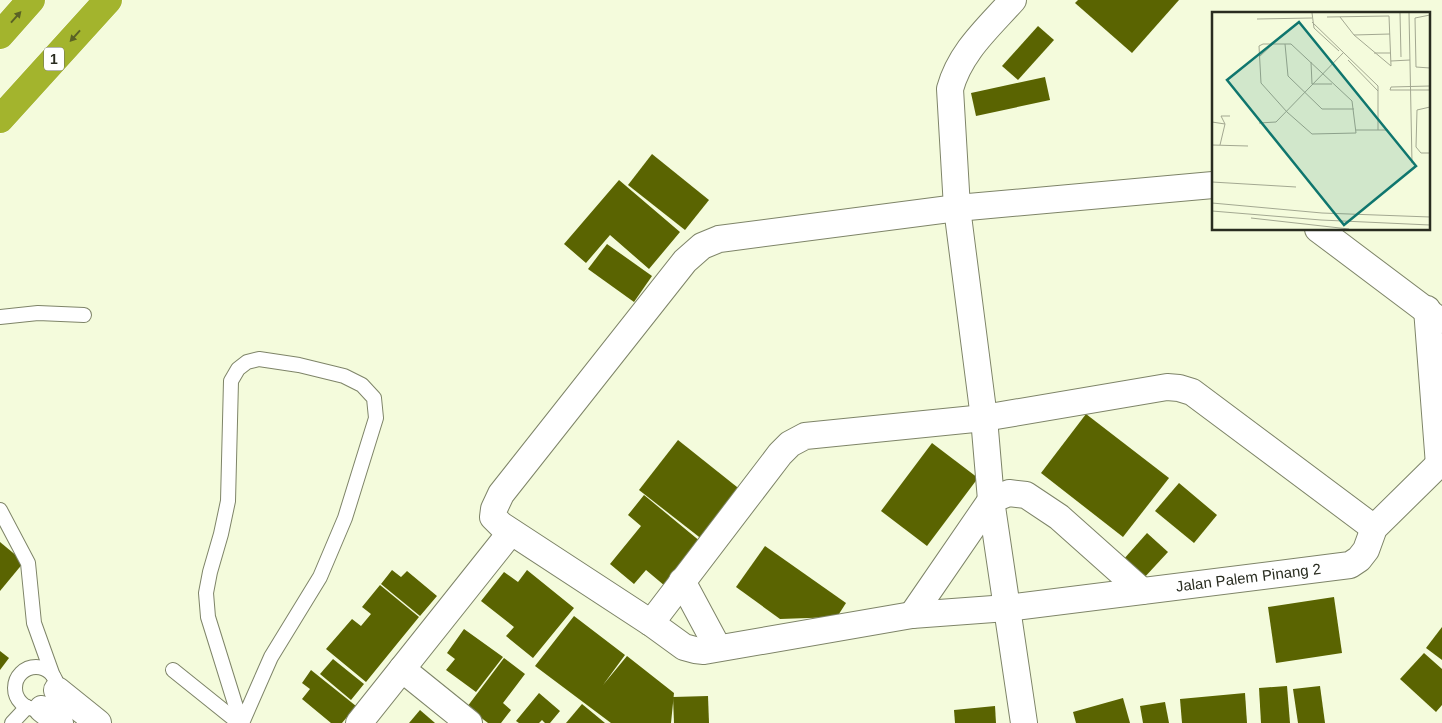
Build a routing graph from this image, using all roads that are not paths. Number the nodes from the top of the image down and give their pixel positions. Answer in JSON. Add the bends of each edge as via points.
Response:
{"nodes":[{"id":1,"x":31,"y":0,"type":"edge"},
{"id":2,"x":108,"y":0,"type":"edge"},
{"id":3,"x":1013,"y":0,"type":"edge"},
{"id":4,"x":0,"y":34,"type":"edge"},
{"id":5,"x":0,"y":119,"type":"edge"},
{"id":6,"x":1212,"y":185,"type":"edge"},
{"id":7,"x":957,"y":208,"type":"junction"},
{"id":8,"x":1319,"y":230,"type":"edge"},
{"id":9,"x":84,"y":315,"type":"dead end"},
{"id":10,"x":1434,"y":316,"type":"edge"},
{"id":11,"x":0,"y":317,"type":"edge"},
{"id":12,"x":984,"y":418,"type":"junction"},
{"id":13,"x":1440,"y":463,"type":"edge"},
{"id":14,"x":991,"y":500,"type":"junction"},
{"id":15,"x":0,"y":510,"type":"edge"},
{"id":16,"x":1374,"y":528,"type":"junction"},
{"id":17,"x":511,"y":532,"type":"junction"},
{"id":18,"x":682,"y":581,"type":"junction"},
{"id":19,"x":1142,"y":591,"type":"junction"},
{"id":20,"x":1007,"y":608,"type":"junction"},
{"id":21,"x":912,"y":614,"type":"junction"},
{"id":22,"x":650,"y":623,"type":"junction"},
{"id":23,"x":718,"y":648,"type":"junction"},
{"id":24,"x":402,"y":669,"type":"junction"},
{"id":25,"x":173,"y":670,"type":"dead end"},
{"id":26,"x":48,"y":701,"type":"edge"},
{"id":27,"x":12,"y":723,"type":"edge"},
{"id":28,"x":98,"y":723,"type":"edge"},
{"id":29,"x":241,"y":723,"type":"edge"},
{"id":30,"x":359,"y":723,"type":"edge"},
{"id":31,"x":469,"y":723,"type":"edge"},
{"id":32,"x":1024,"y":723,"type":"edge"}],
"edges":[{"from":4,"to":1,"type":"highway","one_way":true},
{"from":2,"to":5,"type":"highway","number":"1","one_way":true},
{"from":3,"to":7,"type":"street","via":[[969,49],[954,74],[950,90]]},
{"from":6,"to":7,"type":"street"},
{"from":7,"to":12,"type":"street"},
{"from":7,"to":17,"type":"street","name":"Jalan Palem Pinang 2","via":[[720,239],[702,246],[685,261],[501,494],[493,517]]},
{"from":8,"to":10,"type":"street"},
{"from":9,"to":11,"type":"lane"},
{"from":10,"to":13,"type":"street"},
{"from":12,"to":14,"type":"street"},
{"from":12,"to":16,"type":"street","via":[[1167,386],[1180,388],[1192,392]]},
{"from":12,"to":18,"type":"street","via":[[805,436],[790,444]]},
{"from":13,"to":16,"type":"street","name":"Jalan Palem Pinang 2"},
{"from":14,"to":19,"type":"street","via":[[1009,494],[1026,495],[1060,517]]},
{"from":14,"to":20,"type":"street"},
{"from":14,"to":21,"type":"street"},
{"from":15,"to":26,"type":"lane","via":[[28,563],[34,623]]},
{"from":16,"to":19,"type":"street","name":"Jalan Palem Pinang 2","via":[[1366,550],[1350,565]]},
{"from":17,"to":22,"type":"street","name":"Jalan Palem Pinang 2"},
{"from":17,"to":24,"type":"street"},
{"from":18,"to":22,"type":"street"},
{"from":18,"to":23,"type":"street"},
{"from":19,"to":20,"type":"street","name":"Jalan Palem Pinang 2"},
{"from":20,"to":21,"type":"street","name":"Jalan Palem Pinang 2"},
{"from":20,"to":32,"type":"street"},
{"from":21,"to":23,"type":"street","name":"Jalan Palem Pinang 2"},
{"from":22,"to":23,"type":"street","name":"Jalan Palem Pinang 2","via":[[684,647],[695,650]]},
{"from":24,"to":30,"type":"street"},
{"from":24,"to":31,"type":"street"},
{"from":25,"to":29,"type":"lane"},
{"from":26,"to":27,"type":"lane"},
{"from":26,"to":28,"type":"street"},
{"from":29,"to":29,"type":"lane","via":[[271,657],[320,576],[344,518],[376,418],[374,398],[362,385],[344,376],[259,359],[238,369],[231,381],[228,500],[206,593],[208,617]]}]}
